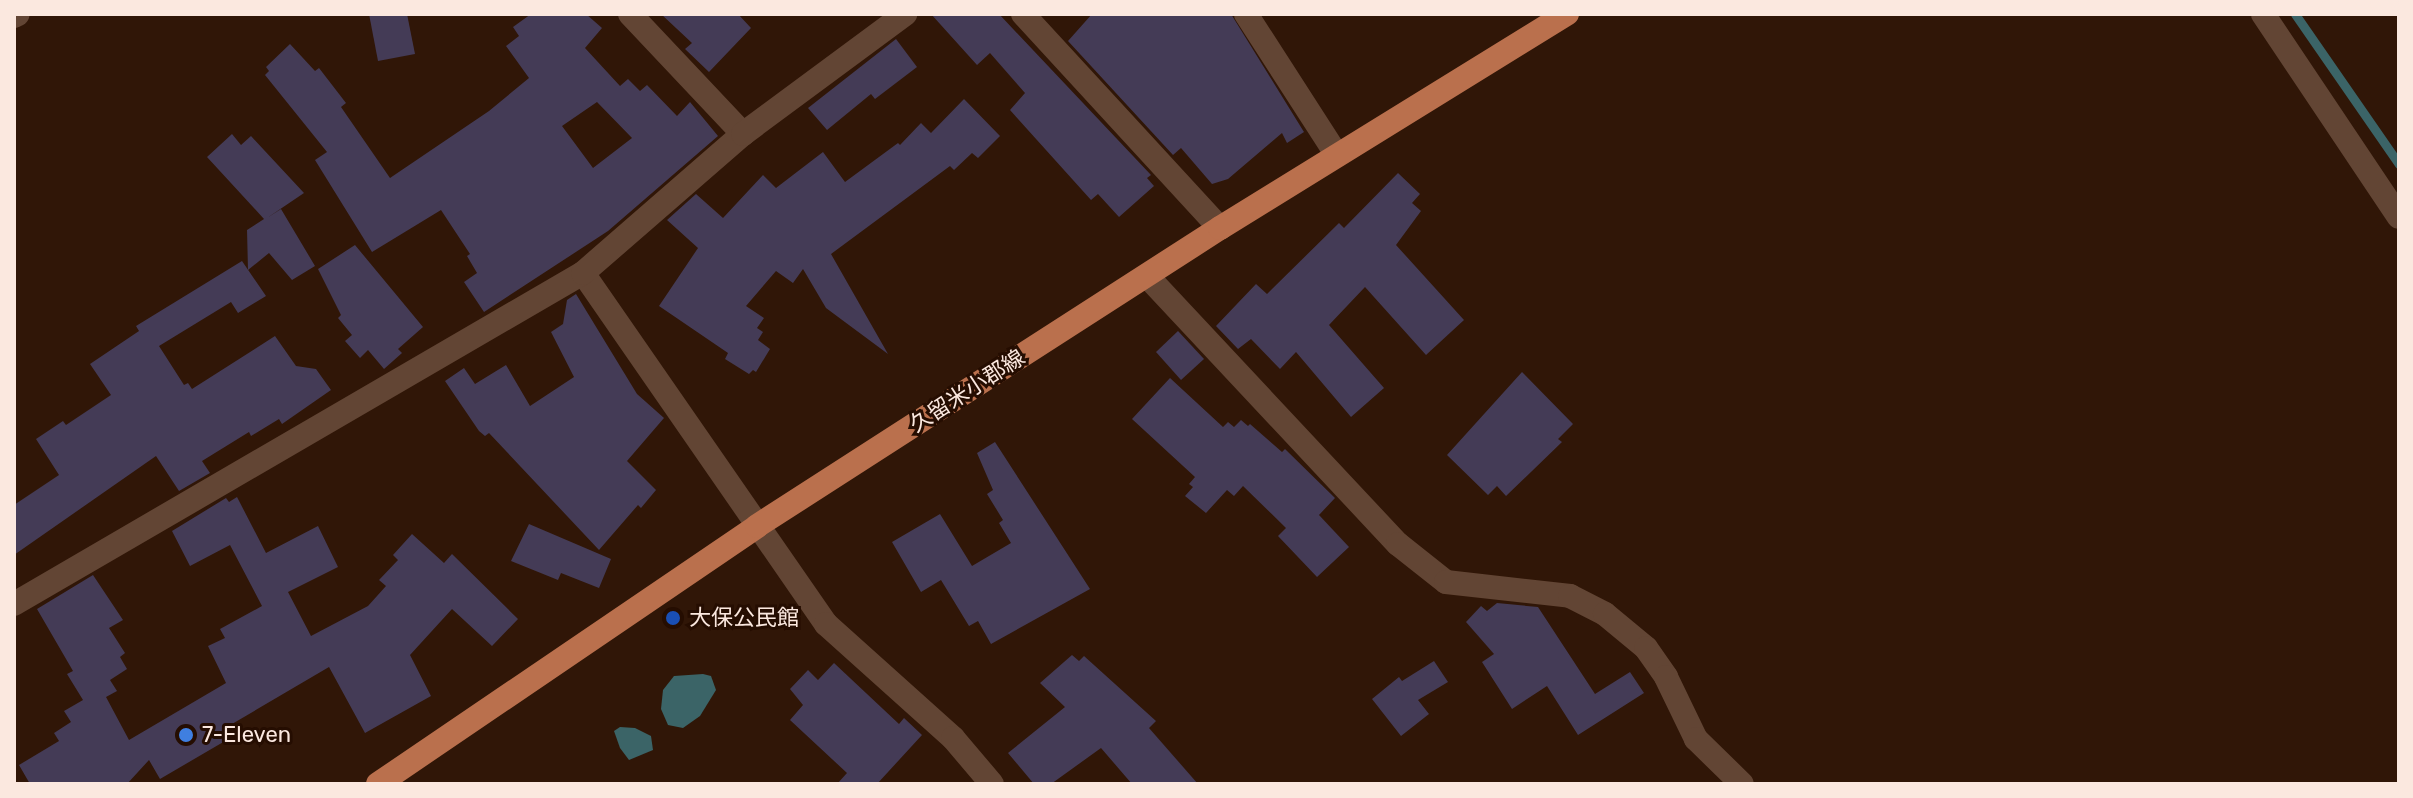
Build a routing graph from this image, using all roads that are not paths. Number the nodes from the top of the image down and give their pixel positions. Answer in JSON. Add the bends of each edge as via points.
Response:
{"nodes":[{"id":1,"x":630,"y":14,"type":"edge"},
{"id":2,"x":905,"y":14,"type":"edge"},
{"id":3,"x":1023,"y":14,"type":"edge"},
{"id":4,"x":1246,"y":14,"type":"edge"},
{"id":5,"x":1567,"y":14,"type":"edge"},
{"id":6,"x":2263,"y":14,"type":"edge"},
{"id":7,"x":743,"y":134,"type":"junction"},
{"id":8,"x":1337,"y":155,"type":"junction"},
{"id":9,"x":2399,"y":217,"type":"edge"},
{"id":10,"x":1220,"y":228,"type":"junction"},
{"id":11,"x":583,"y":273,"type":"junction"},
{"id":12,"x":1147,"y":276,"type":"junction"},
{"id":13,"x":757,"y":526,"type":"junction"},
{"id":14,"x":14,"y":604,"type":"edge"},
{"id":15,"x":378,"y":784,"type":"edge"},
{"id":16,"x":992,"y":784,"type":"edge"},
{"id":17,"x":1742,"y":784,"type":"edge"}],
"edges":[{"from":1,"to":7,"type":"street"},
{"from":2,"to":7,"type":"street"},
{"from":3,"to":10,"type":"street"},
{"from":4,"to":8,"type":"street"},
{"from":5,"to":8,"type":"main road","name":"久留米小郡線"},
{"from":6,"to":9,"type":"street"},
{"from":7,"to":11,"type":"street"},
{"from":8,"to":10,"type":"main road","name":"久留米小郡線"},
{"from":10,"to":12,"type":"main road","name":"久留米小郡線"},
{"from":11,"to":13,"type":"street"},
{"from":11,"to":14,"type":"street"},
{"from":12,"to":13,"type":"main road","name":"久留米小郡線"},
{"from":12,"to":17,"type":"street","via":[[1398,544],[1446,582],[1570,596],[1605,614],[1646,648],[1696,739]]},
{"from":13,"to":15,"type":"main road","name":"久留米小郡線"},
{"from":13,"to":16,"type":"street","via":[[826,624],[953,738]]}]}
